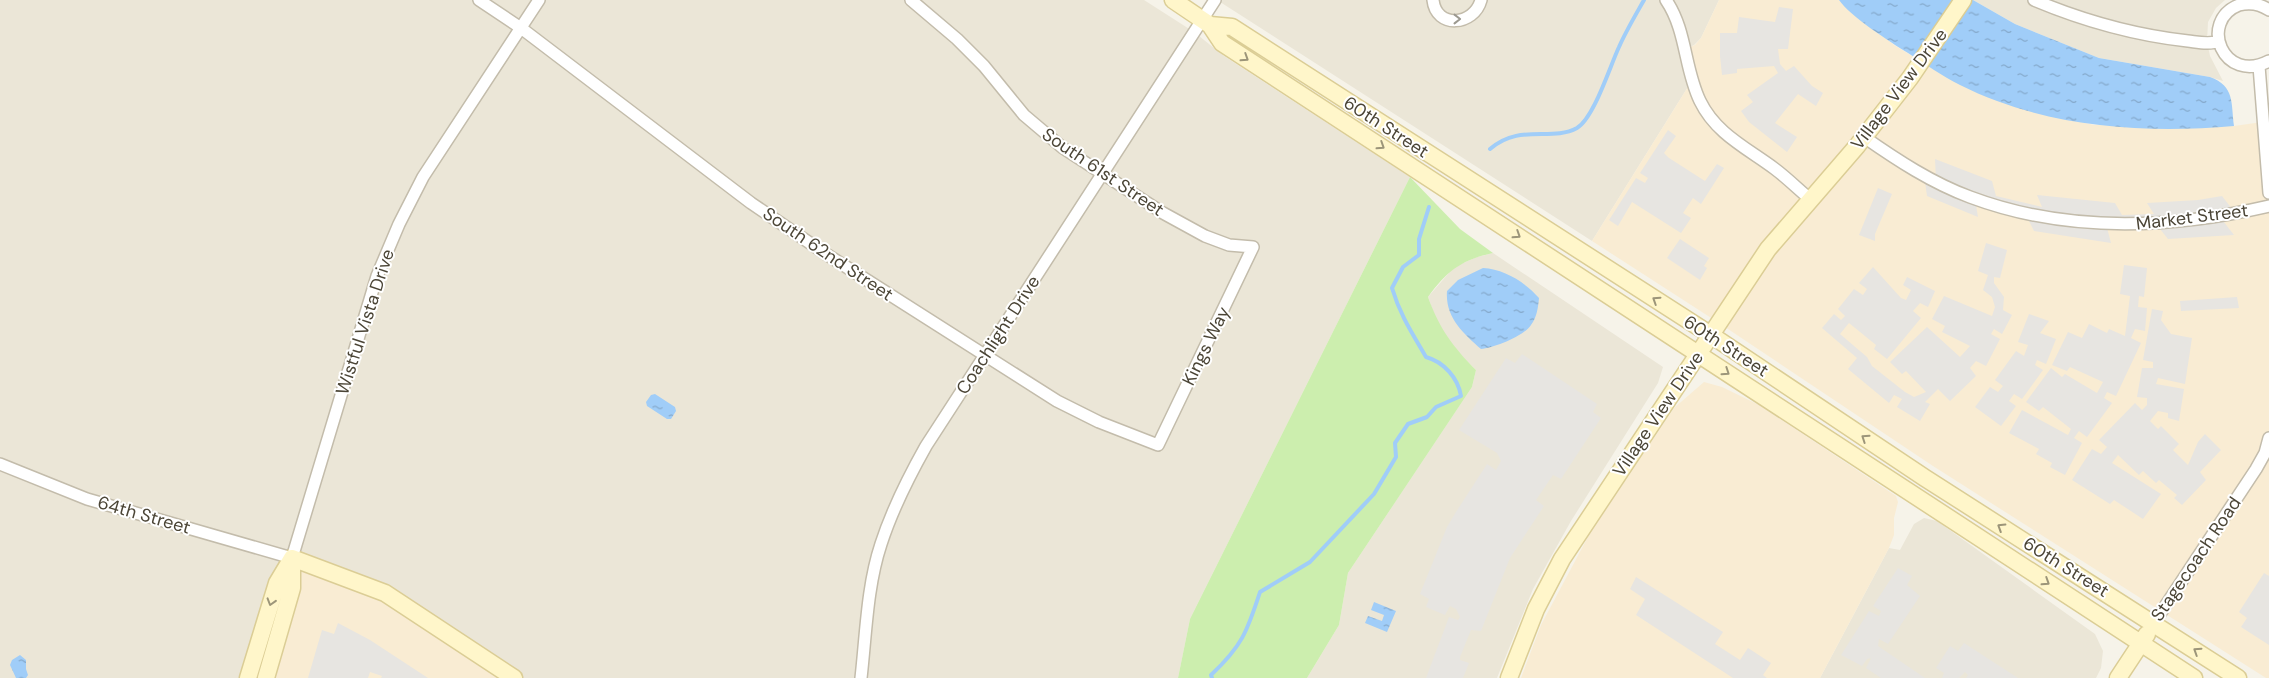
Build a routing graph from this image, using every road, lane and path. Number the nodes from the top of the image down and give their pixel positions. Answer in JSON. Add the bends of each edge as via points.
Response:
{"nodes":[{"id":1,"x":479,"y":0,"type":"edge"},
{"id":2,"x":539,"y":0,"type":"edge"},
{"id":3,"x":911,"y":0,"type":"edge"},
{"id":4,"x":1173,"y":0,"type":"edge"},
{"id":5,"x":1215,"y":0,"type":"edge"},
{"id":6,"x":1433,"y":0,"type":"edge"},
{"id":7,"x":1481,"y":0,"type":"edge"},
{"id":8,"x":1666,"y":0,"type":"edge"},
{"id":9,"x":1963,"y":0,"type":"edge"},
{"id":10,"x":2034,"y":0,"type":"edge"},
{"id":11,"x":2244,"y":2,"type":"edge"},
{"id":12,"x":2269,"y":10,"type":"edge"},
{"id":13,"x":1206,"y":22,"type":"junction"},
{"id":14,"x":521,"y":28,"type":"junction"},
{"id":15,"x":2218,"y":41,"type":"junction"},
{"id":16,"x":2264,"y":64,"type":"edge"},
{"id":17,"x":1864,"y":137,"type":"junction"},
{"id":18,"x":1103,"y":174,"type":"junction"},
{"id":19,"x":2269,"y":193,"type":"edge"},
{"id":20,"x":1810,"y":199,"type":"junction"},
{"id":21,"x":2269,"y":206,"type":"edge"},
{"id":22,"x":1253,"y":247,"type":"joint"},
{"id":23,"x":1711,"y":335,"type":"junction"},
{"id":24,"x":1698,"y":354,"type":"junction"},
{"id":25,"x":984,"y":356,"type":"junction"},
{"id":26,"x":2269,"y":438,"type":"edge"},
{"id":27,"x":1158,"y":444,"type":"joint"},
{"id":28,"x":0,"y":464,"type":"edge"},
{"id":29,"x":292,"y":558,"type":"junction"},
{"id":30,"x":2154,"y":623,"type":"junction"},
{"id":31,"x":2141,"y":643,"type":"junction"},
{"id":32,"x":248,"y":678,"type":"edge"},
{"id":33,"x":266,"y":678,"type":"edge"},
{"id":34,"x":514,"y":678,"type":"edge"},
{"id":35,"x":861,"y":678,"type":"edge"},
{"id":36,"x":1509,"y":678,"type":"edge"},
{"id":37,"x":2118,"y":678,"type":"edge"},
{"id":38,"x":2194,"y":678,"type":"edge"},
{"id":39,"x":2238,"y":678,"type":"edge"}],
"edges":[{"from":1,"to":14,"type":"street","name":"South 62nd Street"},
{"from":2,"to":14,"type":"street","name":"Wistful Vista Drive"},
{"from":3,"to":18,"type":"street","name":"South 61st Street","via":[[984,66],[1043,133]]},
{"from":4,"to":13,"type":"street","name":"60th Street"},
{"from":5,"to":13,"type":"street","name":"Coachlight Drive"},
{"from":6,"to":7,"type":"street","one_way":true,"via":[[1438,12],[1452,21],[1471,16]]},
{"from":8,"to":20,"type":"street","via":[[1682,32],[1692,82],[1708,114],[1737,144],[1775,169]]},
{"from":9,"to":17,"type":"street","name":"Village View Drive","via":[[1910,78]]},
{"from":10,"to":15,"type":"street","via":[[2074,16],[2142,35]]},
{"from":11,"to":12,"type":"street"},
{"from":11,"to":15,"type":"street","via":[[2225,15]]},
{"from":13,"to":18,"type":"street","name":"Coachlight Drive"},
{"from":23,"to":13,"type":"street","name":"60th Street","one_way":true,"via":[[1232,27]]},
{"from":13,"to":24,"type":"street","name":"60th Street","one_way":true,"via":[[1222,43]]},
{"from":14,"to":25,"type":"street","name":"South 62nd Street","via":[[751,203]]},
{"from":14,"to":29,"type":"street","name":"Wistful Vista Drive","via":[[423,177],[377,276]]},
{"from":15,"to":16,"type":"street","via":[[2222,52],[2240,66]]},
{"from":16,"to":19,"type":"street"},
{"from":17,"to":20,"type":"street","name":"Village View Drive"},
{"from":17,"to":21,"type":"street","name":"Market Street","via":[[1930,179],[1970,197],[2007,209],[2073,222],[2164,224],[2230,216]]},
{"from":18,"to":22,"type":"street","name":"South 61st Street","via":[[1205,236],[1230,245]]},
{"from":18,"to":25,"type":"street","name":"Coachlight Drive"},
{"from":20,"to":23,"type":"street","name":"Village View Drive","via":[[1768,249]]},
{"from":22,"to":27,"type":"street","name":"Kings Way"},
{"from":23,"to":24,"type":"street","name":"Village View Drive"},
{"from":30,"to":23,"type":"street","name":"60th Street","one_way":true,"via":[[1925,478]]},
{"from":24,"to":31,"type":"street","name":"60th Street","one_way":true},
{"from":24,"to":36,"type":"street","name":"Village View Drive","via":[[1562,559],[1536,608]]},
{"from":25,"to":27,"type":"street","name":"South 62nd Street","via":[[1099,422]]},
{"from":25,"to":35,"type":"street","name":"Coachlight Drive","via":[[901,490],[880,546]]},
{"from":26,"to":30,"type":"street","name":"Stagecoach Road","via":[[2256,469]]},
{"from":28,"to":29,"type":"street","name":"64th Street","via":[[87,499]]},
{"from":29,"to":32,"type":"street","name":"Wistful Vista Drive","one_way":true,"via":[[276,583]]},
{"from":29,"to":33,"type":"street","name":"Wistful Vista Drive","via":[[292,588]]},
{"from":29,"to":34,"type":"street","via":[[385,594]]},
{"from":30,"to":31,"type":"street","name":"Stagecoach Road"},
{"from":39,"to":30,"type":"street","name":"60th Street","one_way":true},
{"from":31,"to":37,"type":"street","name":"Stagecoach Road"},
{"from":31,"to":38,"type":"street","name":"60th Street"}]}
